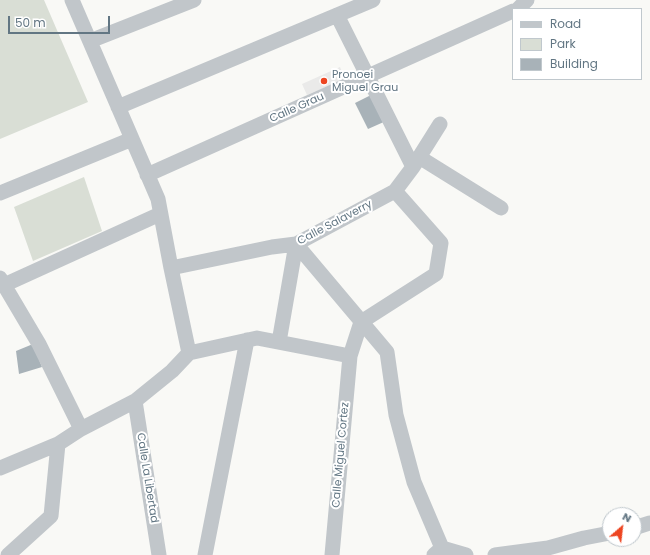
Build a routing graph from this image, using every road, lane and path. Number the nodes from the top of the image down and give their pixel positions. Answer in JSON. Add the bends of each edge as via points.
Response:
{"nodes":[{"id":1,"x":72,"y":0,"type":"edge"},
{"id":2,"x":194,"y":0,"type":"edge"},
{"id":3,"x":373,"y":0,"type":"edge"},
{"id":4,"x":527,"y":0,"type":"edge"},
{"id":5,"x":519,"y":8,"type":"edge"},
{"id":6,"x":512,"y":11,"type":"edge"},
{"id":7,"x":337,"y":15,"type":"junction"},
{"id":8,"x":90,"y":41,"type":"junction"},
{"id":9,"x":368,"y":76,"type":"junction"},
{"id":10,"x":118,"y":108,"type":"junction"},
{"id":11,"x":440,"y":124,"type":"dead end"},
{"id":12,"x":132,"y":139,"type":"junction"},
{"id":13,"x":416,"y":162,"type":"junction"},
{"id":14,"x":147,"y":175,"type":"junction"},
{"id":15,"x":395,"y":191,"type":"junction"},
{"id":16,"x":0,"y":193,"type":"edge"},
{"id":17,"x":501,"y":208,"type":"dead end"},
{"id":18,"x":160,"y":214,"type":"junction"},
{"id":19,"x":296,"y":244,"type":"junction"},
{"id":20,"x":171,"y":268,"type":"junction"},
{"id":21,"x":2,"y":282,"type":"edge"},
{"id":22,"x":361,"y":322,"type":"junction"},
{"id":23,"x":247,"y":340,"type":"junction"},
{"id":24,"x":279,"y":342,"type":"junction"},
{"id":25,"x":189,"y":353,"type":"junction"},
{"id":26,"x":350,"y":356,"type":"junction"},
{"id":27,"x":136,"y":401,"type":"junction"},
{"id":28,"x":80,"y":429,"type":"junction"},
{"id":29,"x":58,"y":444,"type":"junction"},
{"id":30,"x":0,"y":468,"type":"edge"},
{"id":31,"x":602,"y":535,"type":"edge"},
{"id":32,"x":438,"y":552,"type":"edge"},
{"id":33,"x":8,"y":555,"type":"edge"},
{"id":34,"x":158,"y":555,"type":"edge"},
{"id":35,"x":205,"y":555,"type":"edge"},
{"id":36,"x":332,"y":555,"type":"edge"},
{"id":37,"x":466,"y":555,"type":"edge"},
{"id":38,"x":495,"y":555,"type":"edge"}],
"edges":[{"from":1,"to":8,"type":"street"},
{"from":2,"to":8,"type":"street"},
{"from":3,"to":7,"type":"street"},
{"from":4,"to":5,"type":"street"},
{"from":6,"to":9,"type":"street","name":"Calle Grau"},
{"from":7,"to":9,"type":"street"},
{"from":7,"to":10,"type":"street"},
{"from":8,"to":10,"type":"street"},
{"from":9,"to":13,"type":"street"},
{"from":9,"to":14,"type":"street","name":"Calle Grau"},
{"from":10,"to":12,"type":"street"},
{"from":11,"to":13,"type":"street","name":"Calle Salaverry"},
{"from":12,"to":14,"type":"street"},
{"from":12,"to":16,"type":"street"},
{"from":13,"to":15,"type":"street","name":"Calle Salaverry"},
{"from":13,"to":17,"type":"street"},
{"from":14,"to":18,"type":"street","via":[[158,199]]},
{"from":15,"to":19,"type":"street","name":"Calle Salaverry"},
{"from":15,"to":22,"type":"street","via":[[441,243],[436,274]]},
{"from":18,"to":20,"type":"street"},
{"from":18,"to":21,"type":"street"},
{"from":19,"to":20,"type":"street","name":"Calle Salaverry"},
{"from":19,"to":22,"type":"street"},
{"from":19,"to":24,"type":"street"},
{"from":20,"to":25,"type":"street"},
{"from":21,"to":28,"type":"street","via":[[39,344]]},
{"from":22,"to":26,"type":"street","name":"Calle Miguel Cortez"},
{"from":22,"to":32,"type":"street","via":[[387,352],[396,415],[414,482]]},
{"from":23,"to":24,"type":"street","via":[[257,338]]},
{"from":23,"to":25,"type":"street"},
{"from":23,"to":35,"type":"street"},
{"from":24,"to":26,"type":"street"},
{"from":25,"to":27,"type":"street","via":[[172,372]]},
{"from":26,"to":36,"type":"street","name":"Calle Miguel Cortez"},
{"from":27,"to":28,"type":"street"},
{"from":27,"to":34,"type":"street","name":"Calle La Libertad"},
{"from":28,"to":29,"type":"street"},
{"from":29,"to":30,"type":"street"},
{"from":29,"to":33,"type":"street","via":[[51,516]]},
{"from":31,"to":38,"type":"street","via":[[548,548]]},
{"from":32,"to":37,"type":"street"}]}
